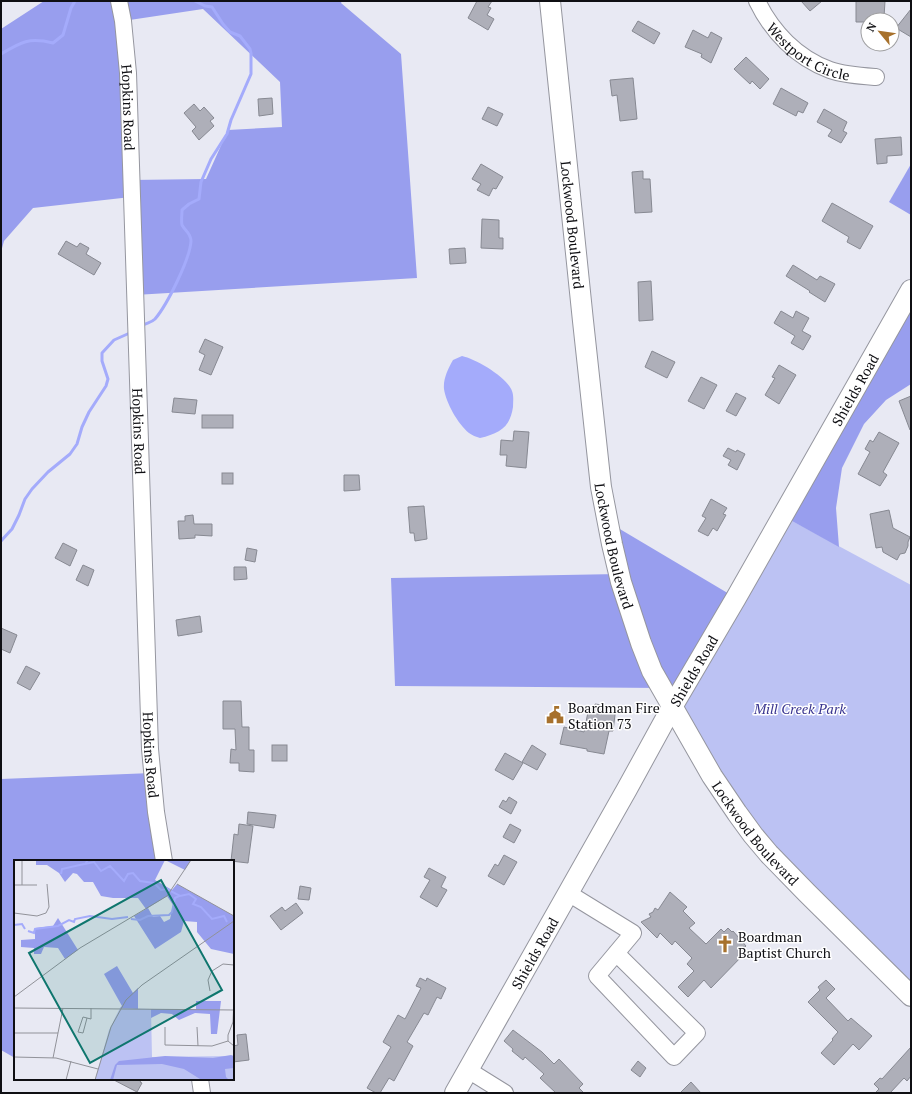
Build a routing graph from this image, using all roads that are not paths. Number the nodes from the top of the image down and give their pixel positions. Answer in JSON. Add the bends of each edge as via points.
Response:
{"nodes":[{"id":1,"x":119,"y":1,"type":"edge"},
{"id":2,"x":550,"y":1,"type":"edge"},
{"id":3,"x":757,"y":1,"type":"edge"},
{"id":4,"x":876,"y":77,"type":"dead end"},
{"id":5,"x":911,"y":290,"type":"edge"},
{"id":6,"x":672,"y":707,"type":"junction"},
{"id":7,"x":164,"y":860,"type":"edge"},
{"id":8,"x":568,"y":893,"type":"junction"},
{"id":9,"x":616,"y":954,"type":"junction"},
{"id":10,"x":911,"y":996,"type":"edge"},
{"id":11,"x":468,"y":1070,"type":"junction"},
{"id":12,"x":200,"y":1080,"type":"edge"},
{"id":13,"x":202,"y":1093,"type":"edge"},
{"id":14,"x":455,"y":1093,"type":"edge"},
{"id":15,"x":505,"y":1093,"type":"edge"}],
"edges":[{"from":1,"to":7,"type":"street","name":"Hopkins Road","via":[[128,73],[150,750]]},
{"from":2,"to":6,"type":"main road","name":"Lockwood Boulevard","via":[[601,486],[612,544],[630,612],[652,671]]},
{"from":3,"to":4,"type":"street","name":"Westport Circle","via":[[779,35],[809,60],[830,70]]},
{"from":5,"to":6,"type":"main road","name":"Shields Road"},
{"from":6,"to":8,"type":"main road","name":"Shields Road"},
{"from":6,"to":10,"type":"main road","name":"Lockwood Boulevard","via":[[712,776],[753,835],[807,893]]},
{"from":8,"to":9,"type":"street","via":[[633,933]]},
{"from":8,"to":11,"type":"main road","name":"Shields Road"},
{"from":9,"to":9,"type":"street","via":[[597,976],[674,1057],[697,1033]]},
{"from":11,"to":14,"type":"main road","name":"Shields Road"},
{"from":11,"to":15,"type":"street"},
{"from":12,"to":13,"type":"street"}]}
